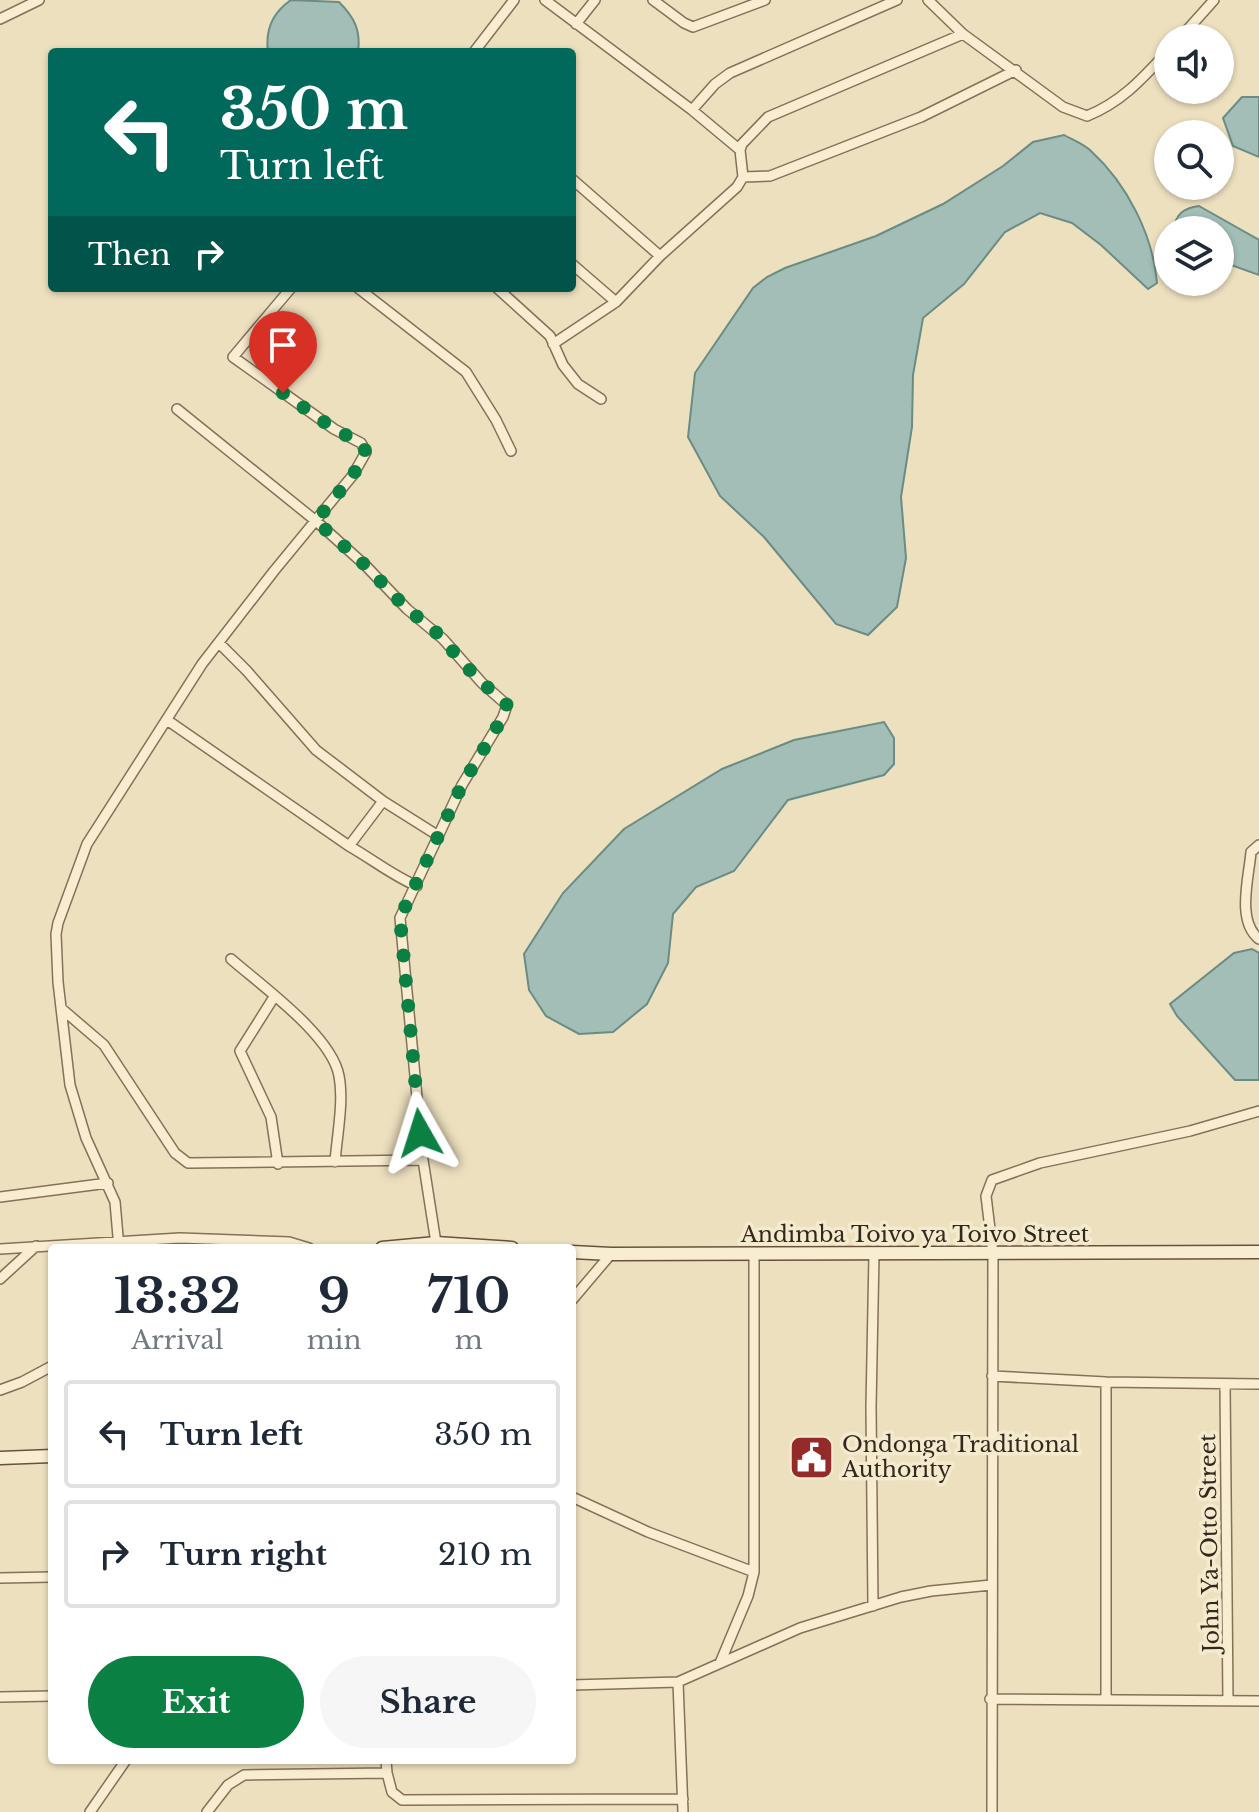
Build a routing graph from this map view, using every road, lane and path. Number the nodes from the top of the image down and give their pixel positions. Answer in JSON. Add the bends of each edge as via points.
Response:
{"nodes":[{"id":1,"x":39,"y":0,"type":"edge"},
{"id":2,"x":514,"y":0,"type":"edge"},
{"id":3,"x":545,"y":0,"type":"edge"},
{"id":4,"x":595,"y":0,"type":"edge"},
{"id":5,"x":653,"y":0,"type":"edge"},
{"id":6,"x":765,"y":0,"type":"edge"},
{"id":7,"x":897,"y":0,"type":"edge"},
{"id":8,"x":928,"y":0,"type":"edge"},
{"id":9,"x":1214,"y":0,"type":"edge"},
{"id":10,"x":0,"y":19,"type":"edge"},
{"id":11,"x":576,"y":24,"type":"junction"},
{"id":12,"x":1193,"y":24,"type":"edge"},
{"id":13,"x":963,"y":34,"type":"junction"},
{"id":14,"x":477,"y":48,"type":"edge"},
{"id":15,"x":1154,"y":66,"type":"edge"},
{"id":16,"x":1016,"y":70,"type":"junction"},
{"id":17,"x":692,"y":110,"type":"junction"},
{"id":18,"x":740,"y":150,"type":"junction"},
{"id":19,"x":743,"y":177,"type":"junction"},
{"id":20,"x":576,"y":182,"type":"edge"},
{"id":21,"x":660,"y":256,"type":"junction"},
{"id":22,"x":576,"y":267,"type":"edge"},
{"id":23,"x":288,"y":292,"type":"edge"},
{"id":24,"x":363,"y":292,"type":"edge"},
{"id":25,"x":502,"y":292,"type":"edge"},
{"id":26,"x":616,"y":302,"type":"junction"},
{"id":27,"x":553,"y":344,"type":"junction"},
{"id":28,"x":601,"y":399,"type":"dead end"},
{"id":29,"x":177,"y":409,"type":"dead end"},
{"id":30,"x":511,"y":451,"type":"dead end"},
{"id":31,"x":316,"y":521,"type":"junction"},
{"id":32,"x":219,"y":643,"type":"junction"},
{"id":33,"x":167,"y":720,"type":"junction"},
{"id":34,"x":383,"y":801,"type":"junction"},
{"id":35,"x":437,"y":835,"type":"junction"},
{"id":36,"x":1259,"y":845,"type":"edge"},
{"id":37,"x":349,"y":846,"type":"junction"},
{"id":38,"x":417,"y":886,"type":"junction"},
{"id":39,"x":1259,"y":939,"type":"edge"},
{"id":40,"x":231,"y":959,"type":"dead end"},
{"id":41,"x":274,"y":997,"type":"junction"},
{"id":42,"x":62,"y":1009,"type":"junction"},
{"id":43,"x":1259,"y":1111,"type":"edge"},
{"id":44,"x":423,"y":1160,"type":"junction"},
{"id":45,"x":335,"y":1162,"type":"junction"},
{"id":46,"x":278,"y":1164,"type":"junction"},
{"id":47,"x":108,"y":1183,"type":"junction"},
{"id":48,"x":0,"y":1197,"type":"edge"},
{"id":49,"x":436,"y":1243,"type":"junction"},
{"id":50,"x":119,"y":1244,"type":"edge"},
{"id":51,"x":296,"y":1244,"type":"edge"},
{"id":52,"x":425,"y":1244,"type":"edge"},
{"id":53,"x":451,"y":1244,"type":"edge"},
{"id":54,"x":36,"y":1246,"type":"junction"},
{"id":55,"x":48,"y":1246,"type":"edge"},
{"id":56,"x":0,"y":1249,"type":"edge"},
{"id":57,"x":576,"y":1252,"type":"edge"},
{"id":58,"x":1259,"y":1252,"type":"edge"},
{"id":59,"x":611,"y":1254,"type":"junction"},
{"id":60,"x":754,"y":1254,"type":"junction"},
{"id":61,"x":874,"y":1254,"type":"junction"},
{"id":62,"x":993,"y":1254,"type":"junction"},
{"id":63,"x":0,"y":1279,"type":"edge"},
{"id":64,"x":576,"y":1295,"type":"edge"},
{"id":65,"x":48,"y":1368,"type":"edge"},
{"id":66,"x":992,"y":1376,"type":"junction"},
{"id":67,"x":1106,"y":1382,"type":"junction"},
{"id":68,"x":1259,"y":1384,"type":"edge"},
{"id":69,"x":1225,"y":1385,"type":"junction"},
{"id":70,"x":0,"y":1390,"type":"edge"},
{"id":71,"x":48,"y":1456,"type":"edge"},
{"id":72,"x":0,"y":1458,"type":"edge"},
{"id":73,"x":576,"y":1499,"type":"edge"},
{"id":74,"x":754,"y":1572,"type":"junction"},
{"id":75,"x":48,"y":1577,"type":"edge"},
{"id":76,"x":0,"y":1578,"type":"edge"},
{"id":77,"x":991,"y":1585,"type":"junction"},
{"id":78,"x":873,"y":1606,"type":"junction"},
{"id":79,"x":720,"y":1663,"type":"junction"},
{"id":80,"x":678,"y":1682,"type":"junction"},
{"id":81,"x":576,"y":1685,"type":"edge"},
{"id":82,"x":48,"y":1696,"type":"edge"},
{"id":83,"x":0,"y":1697,"type":"edge"},
{"id":84,"x":990,"y":1699,"type":"junction"},
{"id":85,"x":1106,"y":1699,"type":"junction"},
{"id":86,"x":1228,"y":1701,"type":"junction"},
{"id":87,"x":1259,"y":1701,"type":"edge"},
{"id":88,"x":123,"y":1764,"type":"edge"},
{"id":89,"x":386,"y":1764,"type":"edge"},
{"id":90,"x":387,"y":1773,"type":"junction"},
{"id":91,"x":683,"y":1799,"type":"junction"},
{"id":92,"x":90,"y":1812,"type":"edge"},
{"id":93,"x":207,"y":1812,"type":"edge"},
{"id":94,"x":683,"y":1812,"type":"edge"},
{"id":95,"x":992,"y":1812,"type":"edge"}],
"edges":[{"from":1,"to":10,"type":"street"},
{"from":2,"to":14,"type":"street"},
{"from":3,"to":11,"type":"street"},
{"from":4,"to":11,"type":"street"},
{"from":5,"to":6,"type":"street","via":[[693,27]]},
{"from":7,"to":17,"type":"street","via":[[730,73]]},
{"from":8,"to":13,"type":"street"},
{"from":9,"to":12,"type":"street"},
{"from":11,"to":17,"type":"street"},
{"from":13,"to":16,"type":"street"},
{"from":13,"to":18,"type":"street","via":[[775,113]]},
{"from":15,"to":16,"type":"street","via":[[1113,104],[1087,116],[1063,107]]},
{"from":16,"to":19,"type":"street","via":[[921,117],[770,176]]},
{"from":17,"to":18,"type":"street"},
{"from":18,"to":19,"type":"street"},
{"from":19,"to":21,"type":"street"},
{"from":20,"to":21,"type":"street"},
{"from":21,"to":26,"type":"street"},
{"from":22,"to":26,"type":"street"},
{"from":23,"to":31,"type":"street","via":[[233,357],[365,447],[353,475]]},
{"from":24,"to":30,"type":"street","via":[[466,372]]},
{"from":25,"to":27,"type":"street"},
{"from":26,"to":27,"type":"street"},
{"from":27,"to":28,"type":"street","via":[[578,384]]},
{"from":29,"to":31,"type":"street"},
{"from":31,"to":32,"type":"street"},
{"from":31,"to":35,"type":"street","via":[[507,705]]},
{"from":32,"to":33,"type":"street"},
{"from":32,"to":34,"type":"street","via":[[316,750]]},
{"from":33,"to":37,"type":"street"},
{"from":33,"to":42,"type":"street","via":[[87,844],[58,923]]},
{"from":34,"to":35,"type":"street"},
{"from":34,"to":37,"type":"street"},
{"from":35,"to":38,"type":"street"},
{"from":36,"to":39,"type":"street","via":[[1251,852],[1246,913],[1251,933]]},
{"from":37,"to":38,"type":"street"},
{"from":38,"to":44,"type":"street","via":[[403,908],[399,929]]},
{"from":40,"to":41,"type":"street"},
{"from":41,"to":45,"type":"street","via":[[322,1041],[336,1064],[340,1084]]},
{"from":41,"to":46,"type":"street","via":[[240,1051],[271,1117]]},
{"from":42,"to":46,"type":"street","via":[[104,1045],[181,1160]]},
{"from":42,"to":47,"type":"street","via":[[73,1098]]},
{"from":43,"to":62,"type":"street","via":[[1040,1163],[992,1180],[986,1196]]},
{"from":44,"to":45,"type":"street"},
{"from":44,"to":49,"type":"street"},
{"from":45,"to":46,"type":"street"},
{"from":47,"to":48,"type":"street"},
{"from":47,"to":50,"type":"street","via":[[117,1210]]},
{"from":49,"to":52,"type":"street"},
{"from":49,"to":53,"type":"street"},
{"from":50,"to":51,"type":"street","via":[[180,1238]]},
{"from":54,"to":55,"type":"street"},
{"from":54,"to":56,"type":"street"},
{"from":54,"to":63,"type":"street"},
{"from":57,"to":59,"type":"street","name":"Andimba Toivo ya Toivo Street"},
{"from":58,"to":62,"type":"street","name":"Andimba Toivo ya Toivo Street"},
{"from":59,"to":60,"type":"street","name":"Andimba Toivo ya Toivo Street"},
{"from":59,"to":64,"type":"street"},
{"from":60,"to":61,"type":"street","name":"Andimba Toivo ya Toivo Street"},
{"from":60,"to":74,"type":"street"},
{"from":61,"to":62,"type":"street","name":"Andimba Toivo ya Toivo Street"},
{"from":61,"to":78,"type":"street"},
{"from":62,"to":66,"type":"street"},
{"from":65,"to":70,"type":"street"},
{"from":66,"to":67,"type":"street"},
{"from":66,"to":77,"type":"street"},
{"from":67,"to":69,"type":"street"},
{"from":67,"to":85,"type":"street"},
{"from":68,"to":69,"type":"street"},
{"from":69,"to":86,"type":"street","name":"John Ya-Otto Street"},
{"from":71,"to":72,"type":"street"},
{"from":73,"to":74,"type":"street"},
{"from":74,"to":79,"type":"street"},
{"from":75,"to":76,"type":"street"},
{"from":77,"to":78,"type":"street","via":[[931,1591]]},
{"from":77,"to":84,"type":"street"},
{"from":78,"to":79,"type":"street","via":[[800,1628]]},
{"from":79,"to":80,"type":"street"},
{"from":80,"to":81,"type":"street"},
{"from":80,"to":91,"type":"street"},
{"from":82,"to":83,"type":"street"},
{"from":84,"to":85,"type":"street"},
{"from":84,"to":95,"type":"street"},
{"from":85,"to":86,"type":"street"},
{"from":86,"to":87,"type":"street"},
{"from":88,"to":92,"type":"street"},
{"from":89,"to":90,"type":"street"},
{"from":90,"to":91,"type":"street","via":[[392,1792],[402,1800]]},
{"from":90,"to":93,"type":"street","via":[[244,1775],[228,1785]]},
{"from":91,"to":94,"type":"street"}]}
